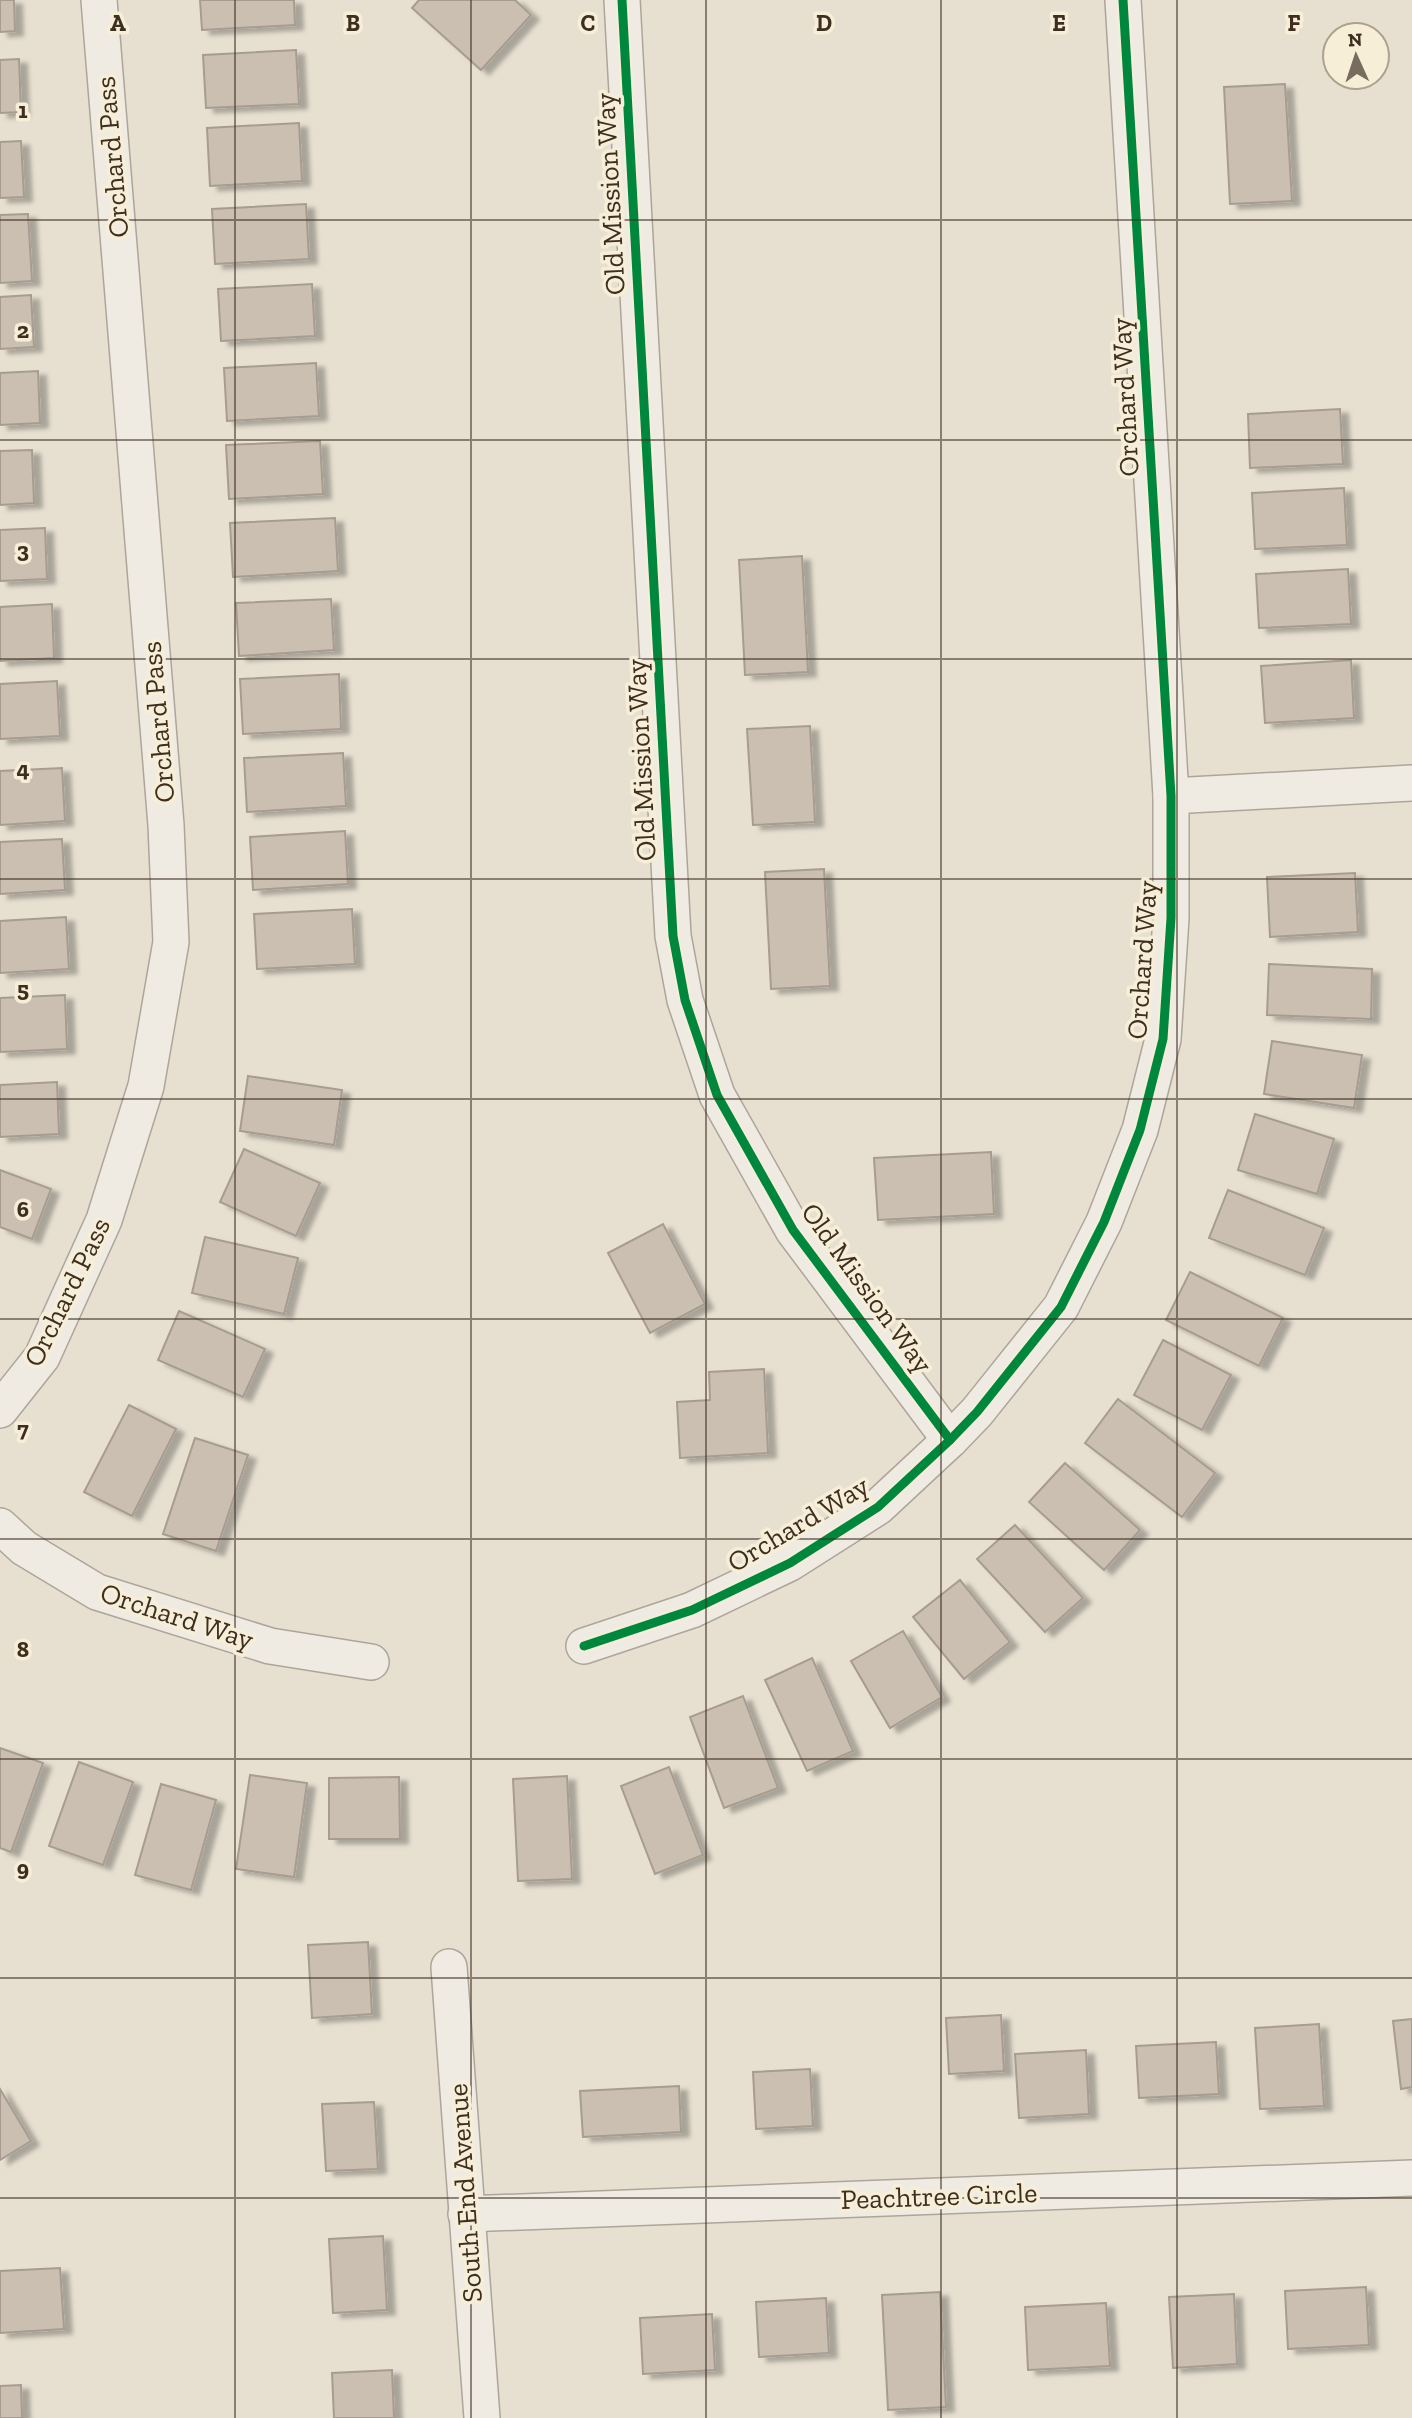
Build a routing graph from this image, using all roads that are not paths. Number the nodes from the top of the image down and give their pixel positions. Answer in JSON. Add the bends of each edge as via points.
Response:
{"nodes":[{"id":1,"x":99,"y":0,"type":"edge"},
{"id":2,"x":622,"y":0,"type":"edge"},
{"id":3,"x":1124,"y":0,"type":"edge"},
{"id":4,"x":1412,"y":783,"type":"edge"},
{"id":5,"x":1171,"y":796,"type":"junction"},
{"id":6,"x":0,"y":1410,"type":"edge"},
{"id":7,"x":950,"y":1440,"type":"junction"},
{"id":8,"x":0,"y":1526,"type":"edge"},
{"id":9,"x":584,"y":1646,"type":"dead end"},
{"id":10,"x":371,"y":1661,"type":"dead end"},
{"id":11,"x":449,"y":1967,"type":"dead end"},
{"id":12,"x":1412,"y":2178,"type":"edge"},
{"id":13,"x":466,"y":2214,"type":"junction"},
{"id":14,"x":482,"y":2418,"type":"edge"}],
"edges":[{"from":1,"to":6,"type":"street","name":"Orchard Pass","via":[[172,942],[146,1086],[104,1220],[42,1357]]},
{"from":2,"to":7,"type":"street","name":"Old Mission Way","via":[[673,936],[685,1000],[717,1095],[793,1230]]},
{"from":3,"to":5,"type":"street","name":"Orchard Way"},
{"from":4,"to":5,"type":"street"},
{"from":5,"to":7,"type":"street","name":"Orchard Way","via":[[1171,918],[1163,1039],[1140,1130],[1104,1222],[1061,1307]]},
{"from":7,"to":9,"type":"street","name":"Orchard Way","via":[[878,1507],[790,1563],[692,1610]]},
{"from":8,"to":10,"type":"street","name":"Orchard Way","via":[[24,1548],[97,1592],[270,1646]]},
{"from":11,"to":13,"type":"street","name":"South End Avenue"},
{"from":12,"to":13,"type":"street","name":"Peachtree Circle"},
{"from":13,"to":14,"type":"street","name":"South End Avenue"}]}
